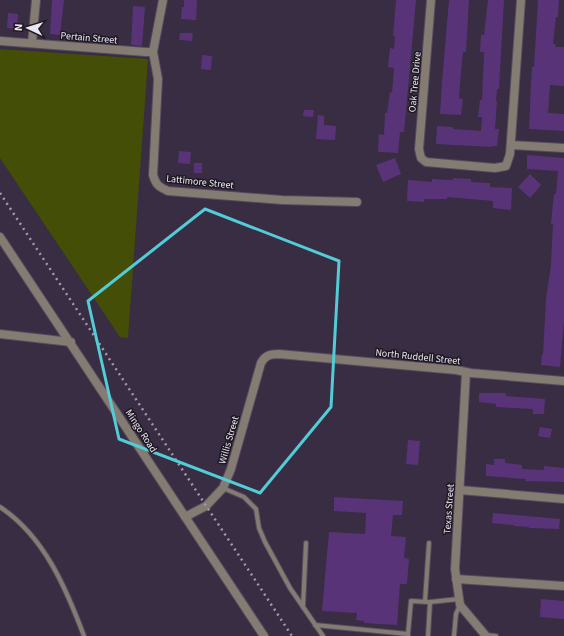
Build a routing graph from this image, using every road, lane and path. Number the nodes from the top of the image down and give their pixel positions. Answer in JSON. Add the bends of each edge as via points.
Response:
{"nodes":[{"id":1,"x":36,"y":0,"type":"edge"},
{"id":2,"x":163,"y":0,"type":"edge"},
{"id":3,"x":431,"y":0,"type":"edge"},
{"id":4,"x":522,"y":0,"type":"edge"},
{"id":5,"x":0,"y":41,"type":"edge"},
{"id":6,"x":32,"y":43,"type":"junction"},
{"id":7,"x":154,"y":52,"type":"junction"},
{"id":8,"x":511,"y":145,"type":"junction"},
{"id":9,"x":564,"y":148,"type":"edge"},
{"id":10,"x":358,"y":202,"type":"dead end"},
{"id":11,"x":0,"y":237,"type":"edge"},
{"id":12,"x":0,"y":334,"type":"edge"},
{"id":13,"x":71,"y":342,"type":"junction"},
{"id":14,"x":270,"y":354,"type":"joint"},
{"id":15,"x":466,"y":373,"type":"junction"},
{"id":16,"x":564,"y":381,"type":"edge"},
{"id":17,"x":223,"y":488,"type":"junction"},
{"id":18,"x":460,"y":490,"type":"junction"},
{"id":19,"x":564,"y":499,"type":"edge"},
{"id":20,"x":0,"y":507,"type":"edge"},
{"id":21,"x":185,"y":517,"type":"junction"},
{"id":22,"x":306,"y":543,"type":"dead end"},
{"id":23,"x":428,"y":543,"type":"dead end"},
{"id":24,"x":456,"y":579,"type":"junction"},
{"id":25,"x":564,"y":586,"type":"edge"},
{"id":26,"x":428,"y":602,"type":"junction"},
{"id":27,"x":459,"y":602,"type":"junction"},
{"id":28,"x":303,"y":608,"type":"junction"},
{"id":29,"x":315,"y":625,"type":"junction"},
{"id":30,"x":354,"y":630,"type":"junction"},
{"id":31,"x":408,"y":635,"type":"edge"},
{"id":32,"x":84,"y":636,"type":"edge"},
{"id":33,"x":264,"y":636,"type":"edge"},
{"id":34,"x":323,"y":636,"type":"edge"},
{"id":35,"x":354,"y":636,"type":"edge"},
{"id":36,"x":428,"y":636,"type":"edge"},
{"id":37,"x":454,"y":636,"type":"edge"},
{"id":38,"x":486,"y":636,"type":"edge"},
{"id":39,"x":496,"y":636,"type":"edge"}],
"edges":[{"from":1,"to":6,"type":"street"},
{"from":2,"to":7,"type":"street","name":"Lattimore Street"},
{"from":3,"to":8,"type":"street","name":"Oak Tree Drive","via":[[420,158],[426,162],[495,168],[506,166]]},
{"from":4,"to":8,"type":"street"},
{"from":5,"to":6,"type":"street","name":"Pertain Street"},
{"from":6,"to":7,"type":"street","name":"Pertain Street"},
{"from":7,"to":10,"type":"street","name":"Lattimore Street","via":[[158,80],[153,175],[159,188],[168,191],[282,200]]},
{"from":8,"to":9,"type":"street"},
{"from":11,"to":13,"type":"street","name":"Mingo Road"},
{"from":12,"to":13,"type":"street"},
{"from":13,"to":21,"type":"street","name":"Mingo Road"},
{"from":14,"to":15,"type":"street","name":"North Ruddell Street","via":[[456,370]]},
{"from":14,"to":17,"type":"street","name":"Willis Street","via":[[261,363],[231,469]]},
{"from":15,"to":16,"type":"street","name":"North Ruddell Street"},
{"from":15,"to":18,"type":"street","name":"Texas Street"},
{"from":17,"to":21,"type":"street","name":"Willis Street","via":[[206,506]]},
{"from":17,"to":28,"type":"lane","via":[[244,497],[256,509],[259,528],[265,542]]},
{"from":18,"to":19,"type":"street"},
{"from":18,"to":24,"type":"street","name":"Texas Street"},
{"from":20,"to":32,"type":"lane","via":[[14,516],[28,531],[50,562],[66,592]]},
{"from":21,"to":33,"type":"street","name":"Mingo Road"},
{"from":22,"to":28,"type":"lane"},
{"from":23,"to":26,"type":"lane"},
{"from":24,"to":25,"type":"street"},
{"from":24,"to":27,"type":"street","name":"Texas Street"},
{"from":26,"to":27,"type":"lane"},
{"from":26,"to":31,"type":"lane","via":[[411,601]]},
{"from":26,"to":36,"type":"lane"},
{"from":27,"to":37,"type":"lane"},
{"from":27,"to":38,"type":"street"},
{"from":28,"to":29,"type":"lane"},
{"from":29,"to":30,"type":"lane"},
{"from":29,"to":34,"type":"lane"},
{"from":30,"to":31,"type":"lane"},
{"from":30,"to":35,"type":"lane"},
{"from":38,"to":39,"type":"lane"}]}
